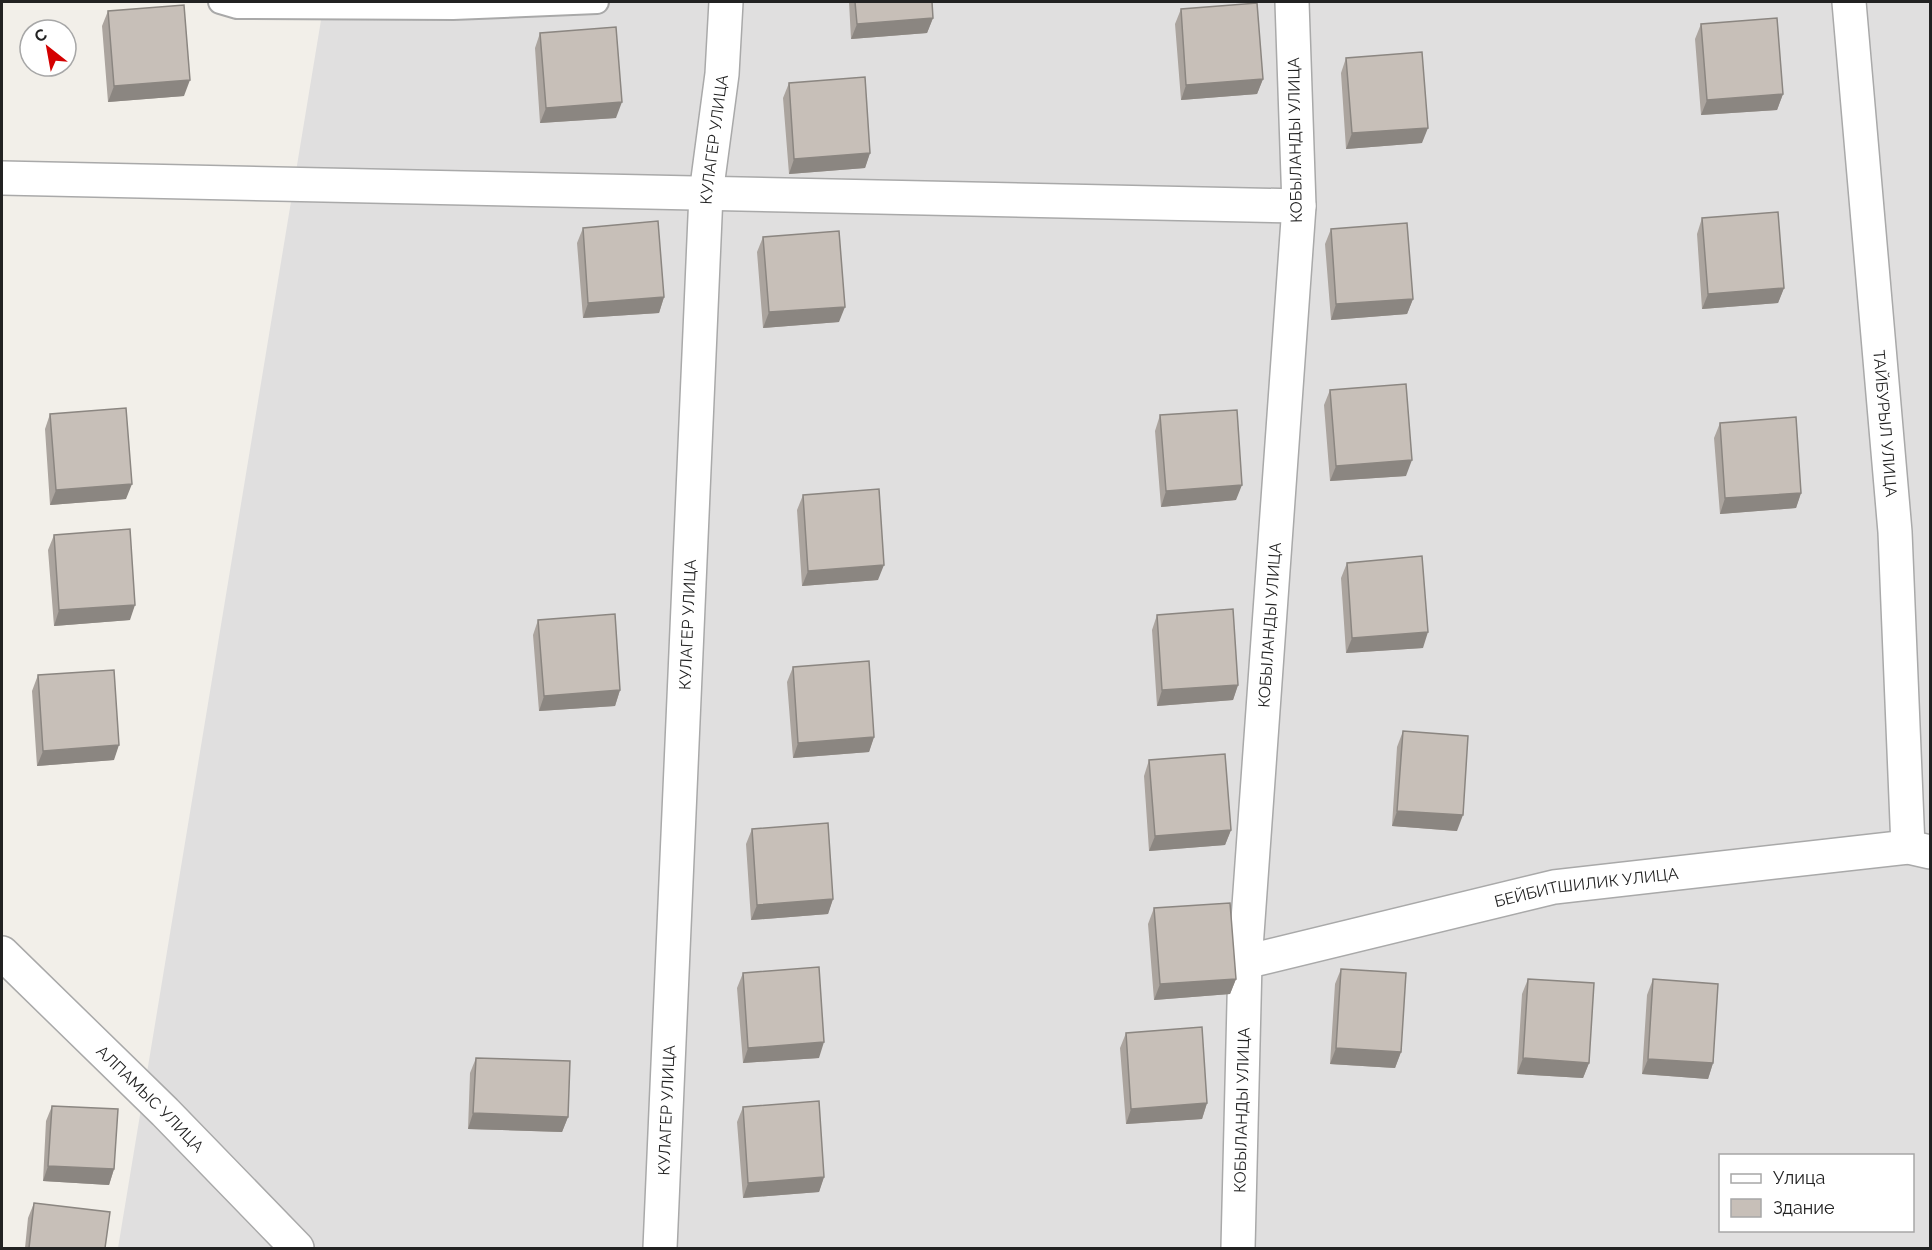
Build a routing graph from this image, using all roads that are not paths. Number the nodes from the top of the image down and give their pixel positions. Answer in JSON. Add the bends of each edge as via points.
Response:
{"nodes":[{"id":1,"x":220,"y":2,"type":"edge"},
{"id":2,"x":597,"y":2,"type":"edge"},
{"id":3,"x":726,"y":2,"type":"edge"},
{"id":4,"x":1292,"y":2,"type":"edge"},
{"id":5,"x":1849,"y":2,"type":"edge"},
{"id":6,"x":2,"y":178,"type":"edge"},
{"id":7,"x":706,"y":194,"type":"junction"},
{"id":8,"x":1299,"y":206,"type":"junction"},
{"id":9,"x":1919,"y":850,"type":"edge"},
{"id":10,"x":2,"y":953,"type":"edge"},
{"id":11,"x":1245,"y":962,"type":"junction"},
{"id":12,"x":297,"y":1248,"type":"edge"},
{"id":13,"x":660,"y":1248,"type":"edge"},
{"id":14,"x":1238,"y":1248,"type":"edge"}],
"edges":[{"from":1,"to":2,"type":"lane","via":[[237,7],[453,8]]},
{"from":3,"to":7,"type":"street","name":"КУЛАГЕР УЛИЦА","via":[[722,74]]},
{"from":4,"to":8,"type":"street","name":"КОБЫЛАНДЫ УЛИЦА"},
{"from":5,"to":9,"type":"street","name":"ТАЙБУРЫЛ УЛИЦА"},
{"from":6,"to":7,"type":"street"},
{"from":7,"to":8,"type":"street"},
{"from":7,"to":13,"type":"street","name":"КУЛАГЕР УЛИЦА"},
{"from":8,"to":11,"type":"street","name":"КОБЫЛАНДЫ УЛИЦА"},
{"from":9,"to":11,"type":"street","name":"БЕЙБИТШИЛИК УЛИЦА","via":[[1554,887]]},
{"from":10,"to":12,"type":"street","name":"АЛПАМЫС УЛИЦА"},
{"from":11,"to":14,"type":"street","name":"КОБЫЛАНДЫ УЛИЦА"}]}
